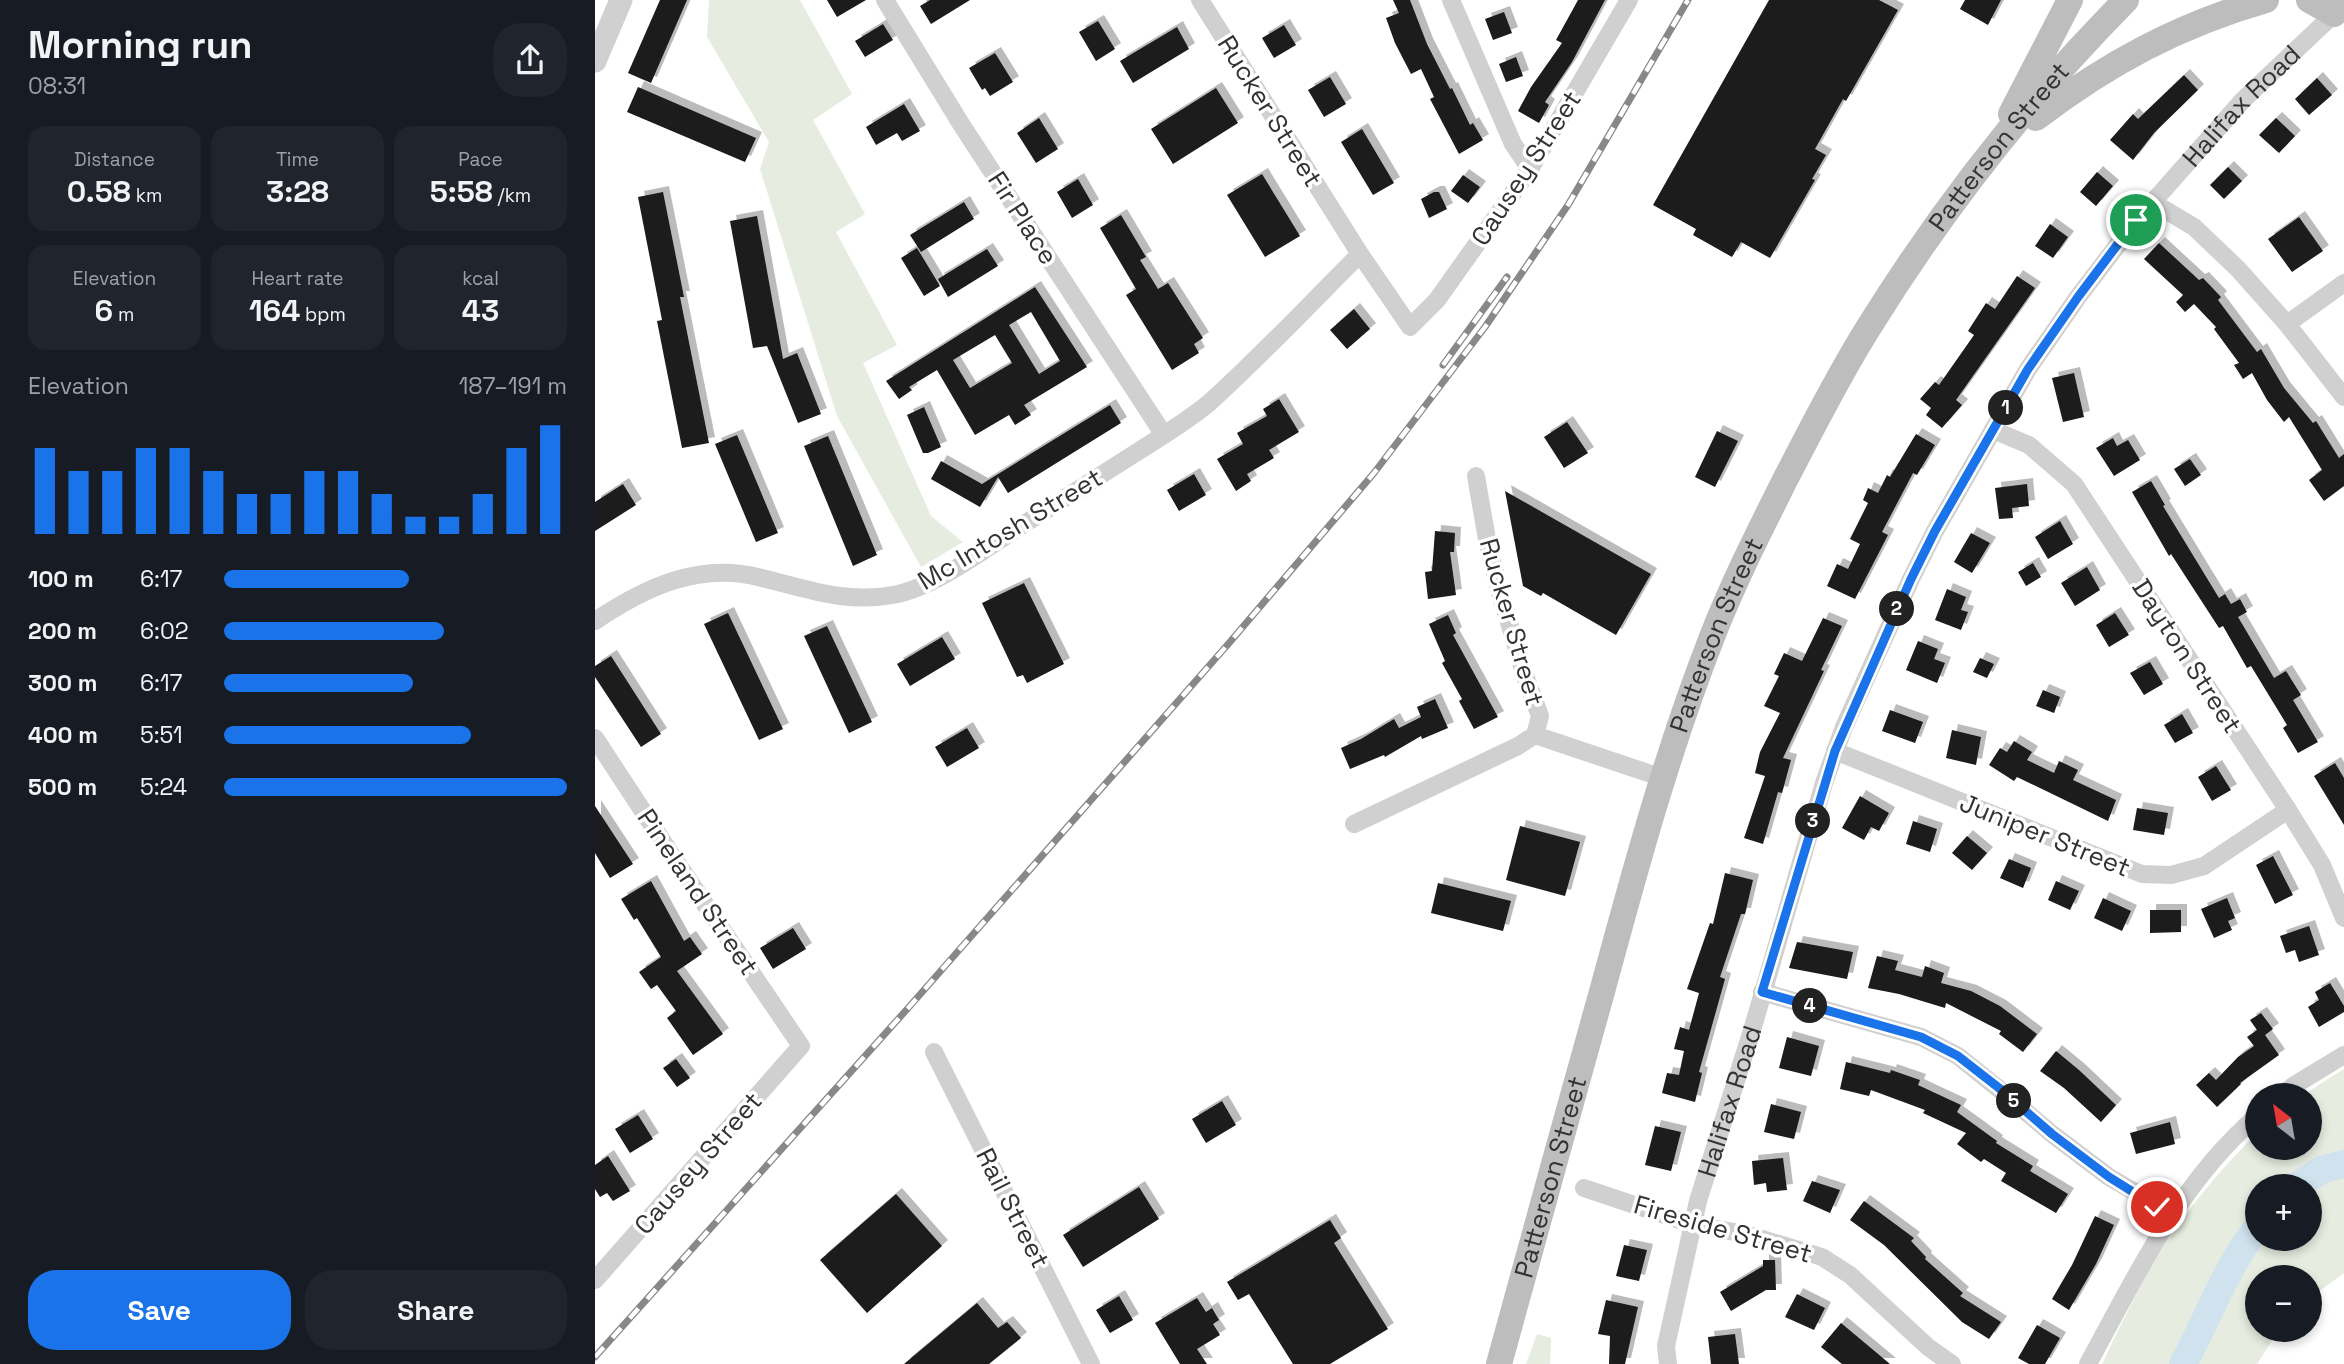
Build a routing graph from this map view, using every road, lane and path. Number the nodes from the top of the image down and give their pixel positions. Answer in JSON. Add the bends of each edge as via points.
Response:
{"nodes":[{"id":1,"x":621,"y":0,"type":"edge"},
{"id":2,"x":885,"y":0,"type":"edge"},
{"id":3,"x":1200,"y":0,"type":"edge"},
{"id":4,"x":1451,"y":0,"type":"edge"},
{"id":5,"x":1629,"y":0,"type":"edge"},
{"id":6,"x":2070,"y":0,"type":"edge"},
{"id":7,"x":2126,"y":0,"type":"edge"},
{"id":8,"x":2266,"y":0,"type":"edge"},
{"id":9,"x":2309,"y":0,"type":"edge"},
{"id":10,"x":2339,"y":9,"type":"edge"},
{"id":11,"x":595,"y":61,"type":"edge"},
{"id":12,"x":1990,"y":153,"type":"junction"},
{"id":13,"x":1529,"y":169,"type":"junction"},
{"id":14,"x":2152,"y":202,"type":"junction"},
{"id":15,"x":1360,"y":254,"type":"junction"},
{"id":16,"x":2344,"y":283,"type":"edge"},
{"id":17,"x":2287,"y":324,"type":"junction"},
{"id":18,"x":1410,"y":327,"type":"joint"},
{"id":19,"x":2344,"y":397,"type":"edge"},
{"id":20,"x":1993,"y":430,"type":"junction"},
{"id":21,"x":1164,"y":435,"type":"junction"},
{"id":22,"x":1476,"y":476,"type":"dead end"},
{"id":23,"x":595,"y":621,"type":"edge"},
{"id":24,"x":1535,"y":735,"type":"junction"},
{"id":25,"x":595,"y":738,"type":"edge"},
{"id":26,"x":1835,"y":751,"type":"junction"},
{"id":27,"x":1663,"y":778,"type":"junction"},
{"id":28,"x":2288,"y":810,"type":"junction"},
{"id":29,"x":1354,"y":824,"type":"dead end"},
{"id":30,"x":2344,"y":918,"type":"edge"},
{"id":31,"x":1762,"y":992,"type":"junction"},
{"id":32,"x":801,"y":1046,"type":"joint"},
{"id":33,"x":934,"y":1052,"type":"dead end"},
{"id":34,"x":2344,"y":1055,"type":"edge"},
{"id":35,"x":2298,"y":1083,"type":"edge"},
{"id":36,"x":2245,"y":1128,"type":"edge"},
{"id":37,"x":1584,"y":1188,"type":"dead end"},
{"id":38,"x":2173,"y":1214,"type":"junction"},
{"id":39,"x":1694,"y":1225,"type":"junction"},
{"id":40,"x":595,"y":1280,"type":"edge"},
{"id":41,"x":1091,"y":1364,"type":"edge"},
{"id":42,"x":1499,"y":1364,"type":"edge"},
{"id":43,"x":1668,"y":1364,"type":"edge"},
{"id":44,"x":1952,"y":1364,"type":"edge"},
{"id":45,"x":2088,"y":1364,"type":"edge"}],
"edges":[{"from":1,"to":11,"type":"street"},
{"from":2,"to":21,"type":"street","name":"Fir Place"},
{"from":3,"to":15,"type":"street","name":"Rucker Street"},
{"from":4,"to":13,"type":"street","via":[[1513,144]]},
{"from":5,"to":13,"type":"street","name":"Causey Street"},
{"from":6,"to":12,"type":"main road"},
{"from":7,"to":12,"type":"main road","name":"Patterson Street"},
{"from":8,"to":12,"type":"main road","via":[[2224,12],[2132,54],[2079,86]]},
{"from":9,"to":10,"type":"main road"},
{"from":10,"to":14,"type":"street","name":"Halifax Road","via":[[2243,100]]},
{"from":12,"to":27,"type":"main road","name":"Patterson Street","via":[[1867,330],[1820,412],[1713,634]]},
{"from":13,"to":18,"type":"street","name":"Causey Street","via":[[1437,300]]},
{"from":14,"to":17,"type":"street","via":[[2194,227]]},
{"from":14,"to":20,"type":"street","name":"Halifax Road","via":[[2078,297]]},
{"from":15,"to":18,"type":"street","name":"Rucker Street"},
{"from":15,"to":21,"type":"street","name":"Mc Intosh Street","via":[[1207,404]]},
{"from":16,"to":17,"type":"street"},
{"from":17,"to":19,"type":"street"},
{"from":20,"to":26,"type":"street","name":"Halifax Road","via":[[1911,579]]},
{"from":20,"to":28,"type":"street","name":"Dayton Street","via":[[2029,445],[2074,484]]},
{"from":21,"to":23,"type":"street","name":"Mc Intosh Street","via":[[976,555],[896,595],[831,597],[755,576],[712,572],[662,582]]},
{"from":22,"to":24,"type":"street","name":"Rucker Street","via":[[1500,596],[1540,716]]},
{"from":24,"to":27,"type":"street"},
{"from":24,"to":29,"type":"street","name":"Rucker Street"},
{"from":25,"to":32,"type":"street","name":"Pineland Street"},
{"from":26,"to":28,"type":"street","name":"Juniper Street","via":[[2142,874],[2171,875],[2204,866]]},
{"from":26,"to":31,"type":"street","name":"Halifax Road"},
{"from":27,"to":42,"type":"main road","name":"Patterson Street"},
{"from":28,"to":30,"type":"street","name":"Dayton Street","via":[[2322,865]]},
{"from":31,"to":38,"type":"street","via":[[1921,1037],[1958,1056],[2109,1177]]},
{"from":31,"to":39,"type":"street","name":"Halifax Road"},
{"from":32,"to":40,"type":"street","name":"Causey Street"},
{"from":33,"to":41,"type":"street","name":"Rail Street"},
{"from":34,"to":35,"type":"street"},
{"from":36,"to":38,"type":"street","via":[[2204,1171]]},
{"from":37,"to":39,"type":"street","name":"Fireside Street"},
{"from":38,"to":45,"type":"street"},
{"from":39,"to":43,"type":"street","name":"Halifax Road","via":[[1667,1346]]},
{"from":39,"to":44,"type":"street","name":"Fireside Street","via":[[1746,1234],[1822,1257],[1850,1275]]}]}
